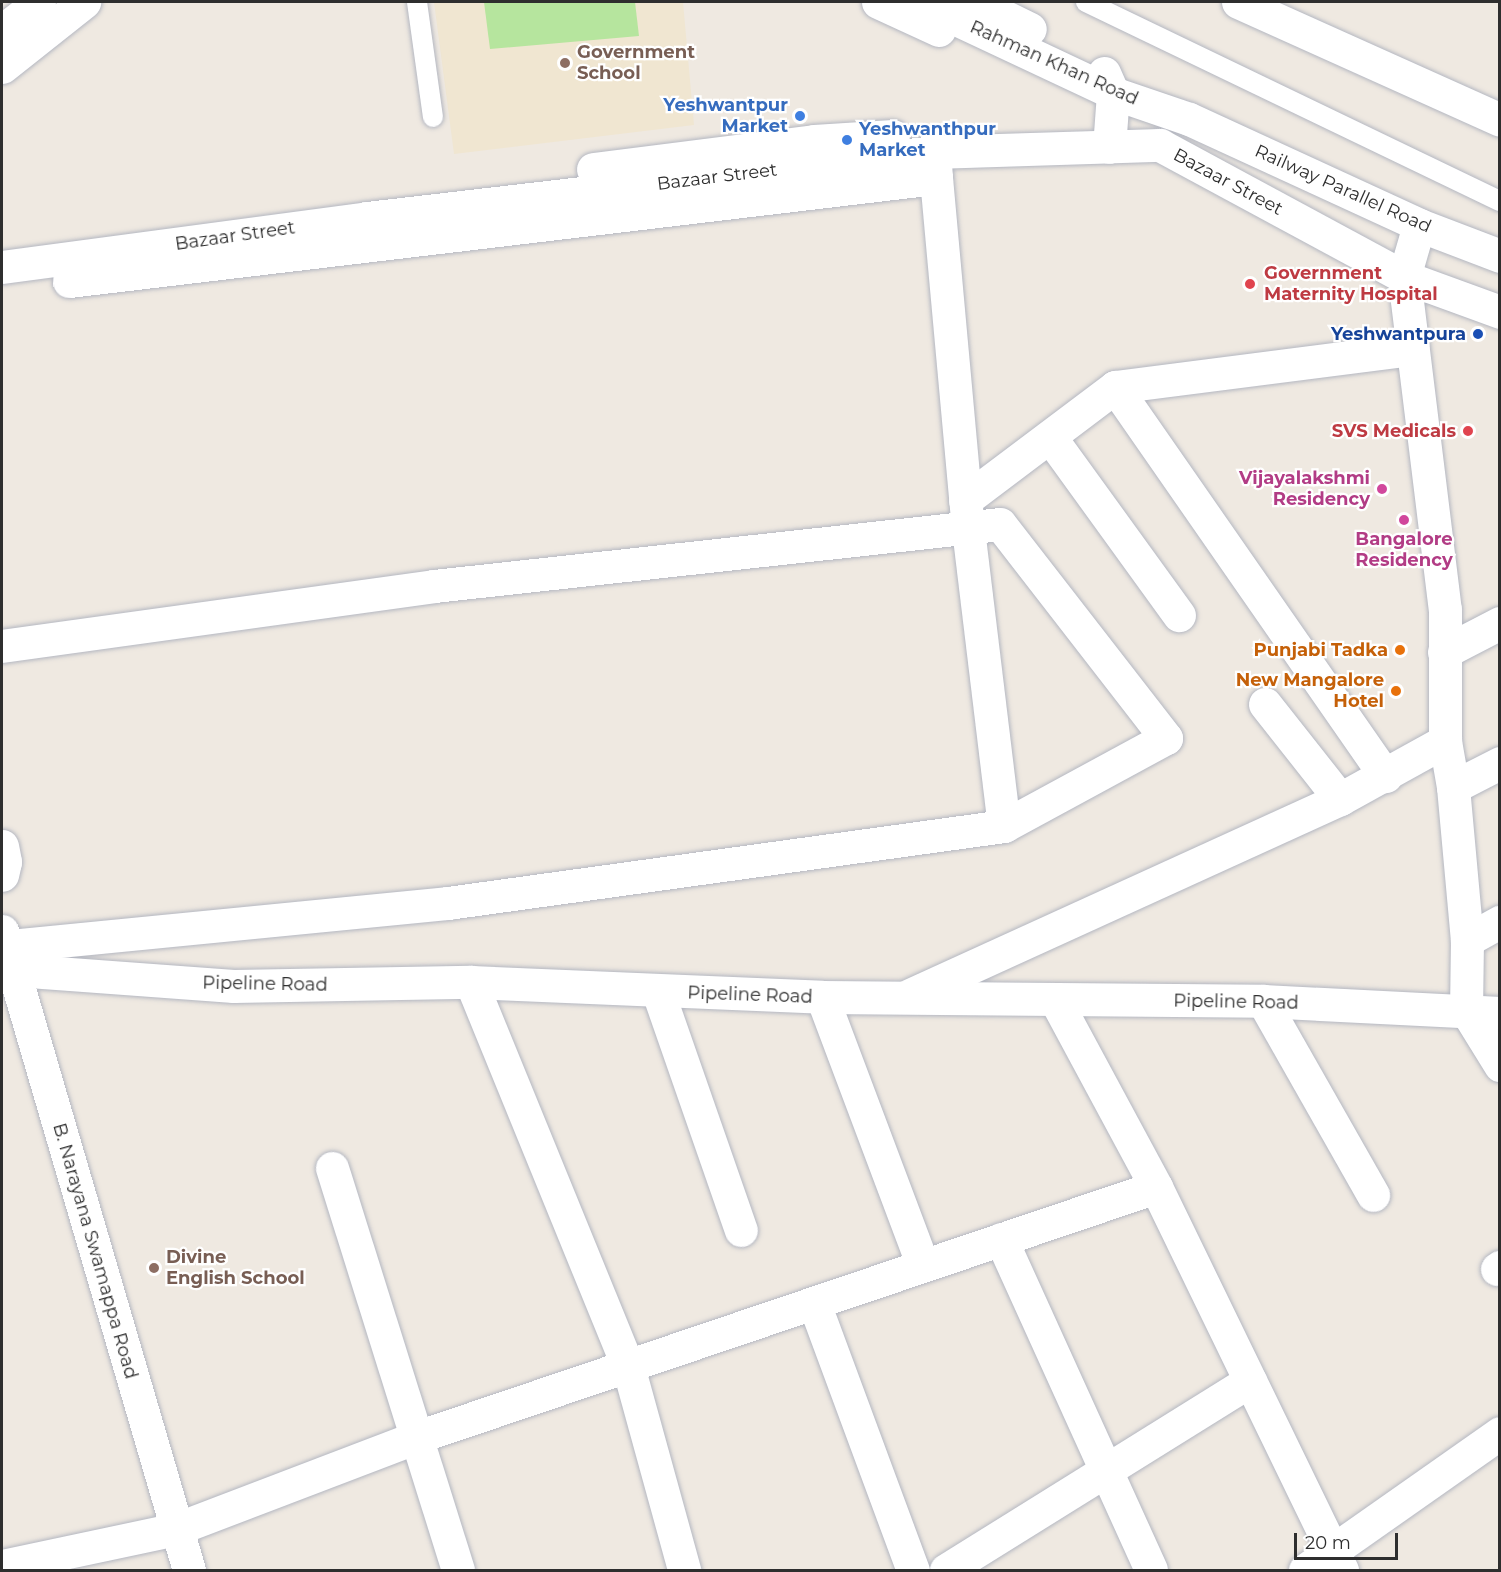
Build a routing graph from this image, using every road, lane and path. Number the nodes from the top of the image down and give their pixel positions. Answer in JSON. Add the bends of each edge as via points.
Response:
{"nodes":[{"id":1,"x":39,"y":2,"type":"edge"},
{"id":2,"x":84,"y":2,"type":"edge"},
{"id":3,"x":417,"y":2,"type":"edge"},
{"id":4,"x":878,"y":2,"type":"edge"},
{"id":5,"x":920,"y":2,"type":"edge"},
{"id":6,"x":975,"y":2,"type":"edge"},
{"id":7,"x":1086,"y":2,"type":"edge"},
{"id":8,"x":1238,"y":2,"type":"edge"},
{"id":9,"x":2,"y":31,"type":"edge"},
{"id":10,"x":2,"y":67,"type":"edge"},
{"id":11,"x":433,"y":117,"type":"dead end"},
{"id":12,"x":1105,"y":117,"type":"junction"},
{"id":13,"x":1189,"y":119,"type":"joint"},
{"id":14,"x":1500,"y":120,"type":"edge"},
{"id":15,"x":935,"y":165,"type":"junction"},
{"id":16,"x":1500,"y":201,"type":"edge"},
{"id":17,"x":1419,"y":225,"type":"junction"},
{"id":18,"x":2,"y":248,"type":"edge"},
{"id":19,"x":1500,"y":256,"type":"edge"},
{"id":20,"x":2,"y":267,"type":"edge"},
{"id":21,"x":1404,"y":277,"type":"junction"},
{"id":22,"x":2,"y":289,"type":"edge"},
{"id":23,"x":1500,"y":312,"type":"edge"},
{"id":24,"x":1413,"y":350,"type":"junction"},
{"id":25,"x":1115,"y":387,"type":"junction"},
{"id":26,"x":1050,"y":437,"type":"junction"},
{"id":27,"x":967,"y":514,"type":"junction"},
{"id":28,"x":1179,"y":615,"type":"dead end"},
{"id":29,"x":1500,"y":623,"type":"edge"},
{"id":30,"x":2,"y":646,"type":"edge"},
{"id":31,"x":1444,"y":652,"type":"junction"},
{"id":32,"x":1265,"y":704,"type":"dead end"},
{"id":33,"x":1445,"y":741,"type":"junction"},
{"id":34,"x":1500,"y":763,"type":"edge"},
{"id":35,"x":1384,"y":776,"type":"junction"},
{"id":36,"x":1454,"y":787,"type":"junction"},
{"id":37,"x":1340,"y":799,"type":"junction"},
{"id":38,"x":1004,"y":826,"type":"junction"},
{"id":39,"x":2,"y":846,"type":"edge"},
{"id":40,"x":2,"y":875,"type":"edge"},
{"id":41,"x":1500,"y":922,"type":"edge"},
{"id":42,"x":1467,"y":940,"type":"junction"},
{"id":43,"x":5,"y":954,"type":"edge"},
{"id":44,"x":471,"y":982,"type":"junction"},
{"id":45,"x":658,"y":992,"type":"junction"},
{"id":46,"x":910,"y":995,"type":"junction"},
{"id":47,"x":822,"y":997,"type":"junction"},
{"id":48,"x":1056,"y":1001,"type":"junction"},
{"id":49,"x":1263,"y":1001,"type":"junction"},
{"id":50,"x":1466,"y":1010,"type":"junction"},
{"id":51,"x":1500,"y":1013,"type":"edge"},
{"id":52,"x":1500,"y":1065,"type":"edge"},
{"id":53,"x":332,"y":1168,"type":"dead end"},
{"id":54,"x":1156,"y":1186,"type":"junction"},
{"id":55,"x":1373,"y":1195,"type":"dead end"},
{"id":56,"x":741,"y":1230,"type":"dead end"},
{"id":57,"x":1002,"y":1239,"type":"junction"},
{"id":58,"x":923,"y":1266,"type":"junction"},
{"id":59,"x":814,"y":1303,"type":"junction"},
{"id":60,"x":628,"y":1366,"type":"junction"},
{"id":61,"x":1250,"y":1381,"type":"junction"},
{"id":62,"x":1500,"y":1433,"type":"edge"},
{"id":63,"x":417,"y":1437,"type":"junction"},
{"id":64,"x":1106,"y":1470,"type":"junction"},
{"id":65,"x":176,"y":1529,"type":"junction"},
{"id":66,"x":1337,"y":1560,"type":"edge"},
{"id":67,"x":2,"y":1566,"type":"edge"},
{"id":68,"x":189,"y":1570,"type":"edge"},
{"id":69,"x":458,"y":1570,"type":"edge"},
{"id":70,"x":684,"y":1570,"type":"edge"},
{"id":71,"x":913,"y":1570,"type":"edge"},
{"id":72,"x":946,"y":1570,"type":"edge"},
{"id":73,"x":1151,"y":1570,"type":"edge"},
{"id":74,"x":1305,"y":1570,"type":"edge"}],
"edges":[{"from":1,"to":9,"type":"street"},
{"from":2,"to":10,"type":"street"},
{"from":3,"to":11,"type":"lane"},
{"from":4,"to":12,"type":"street","name":"Rahman Khan Road"},
{"from":5,"to":12,"type":"street","name":"Rahman Khan Road"},
{"from":6,"to":12,"type":"street","via":[[1091,59]]},
{"from":7,"to":16,"type":"lane"},
{"from":8,"to":14,"type":"street"},
{"from":12,"to":13,"type":"street","name":"Rahman Khan Road"},
{"from":12,"to":15,"type":"street","name":"Bazaar Street"},
{"from":12,"to":18,"type":"street","via":[[814,141]]},
{"from":12,"to":21,"type":"street","name":"Bazaar Street"},
{"from":13,"to":17,"type":"street","name":"Railway Parallel Road"},
{"from":15,"to":20,"type":"street","name":"Bazaar Street","via":[[367,218]]},
{"from":15,"to":22,"type":"street"},
{"from":15,"to":27,"type":"street"},
{"from":17,"to":19,"type":"street","name":"Railway Parallel Road"},
{"from":17,"to":21,"type":"street"},
{"from":21,"to":23,"type":"street","name":"Bazaar Street"},
{"from":21,"to":24,"type":"street"},
{"from":24,"to":25,"type":"street"},
{"from":24,"to":31,"type":"street","via":[[1445,609]]},
{"from":25,"to":26,"type":"street"},
{"from":25,"to":35,"type":"street"},
{"from":26,"to":27,"type":"street"},
{"from":26,"to":28,"type":"street"},
{"from":27,"to":30,"type":"street"},
{"from":27,"to":38,"type":"street"},
{"from":27,"to":38,"type":"street","via":[[1000,524],[1166,738]]},
{"from":29,"to":31,"type":"street"},
{"from":31,"to":33,"type":"street"},
{"from":32,"to":37,"type":"street"},
{"from":33,"to":35,"type":"street"},
{"from":33,"to":36,"type":"street"},
{"from":34,"to":36,"type":"street"},
{"from":35,"to":37,"type":"street"},
{"from":36,"to":42,"type":"street"},
{"from":37,"to":46,"type":"street"},
{"from":38,"to":43,"type":"street","via":[[448,903]]},
{"from":39,"to":40,"type":"street","via":[[6,862]]},
{"from":41,"to":42,"type":"street"},
{"from":42,"to":50,"type":"street"},
{"from":43,"to":44,"type":"street","name":"Pipeline Road","via":[[243,986]]},
{"from":43,"to":65,"type":"street","name":"B. Narayana Swamappa Road"},
{"from":44,"to":45,"type":"street","name":"Pipeline Road"},
{"from":44,"to":60,"type":"street"},
{"from":45,"to":47,"type":"street","name":"Pipeline Road"},
{"from":45,"to":56,"type":"street"},
{"from":46,"to":47,"type":"street","name":"Pipeline Road"},
{"from":46,"to":48,"type":"street","name":"Pipeline Road"},
{"from":47,"to":58,"type":"street"},
{"from":48,"to":49,"type":"street","name":"Pipeline Road"},
{"from":48,"to":54,"type":"street"},
{"from":49,"to":50,"type":"street","name":"Pipeline Road"},
{"from":49,"to":55,"type":"street"},
{"from":50,"to":51,"type":"street","name":"Pipeline Road"},
{"from":50,"to":52,"type":"street"},
{"from":53,"to":63,"type":"street"},
{"from":54,"to":57,"type":"street"},
{"from":54,"to":61,"type":"street"},
{"from":57,"to":58,"type":"street"},
{"from":57,"to":64,"type":"street"},
{"from":58,"to":59,"type":"street"},
{"from":59,"to":60,"type":"street"},
{"from":59,"to":71,"type":"street"},
{"from":60,"to":63,"type":"street"},
{"from":60,"to":70,"type":"street"},
{"from":61,"to":64,"type":"street"},
{"from":61,"to":66,"type":"street"},
{"from":62,"to":66,"type":"street"},
{"from":63,"to":65,"type":"street"},
{"from":63,"to":69,"type":"street"},
{"from":64,"to":72,"type":"street"},
{"from":64,"to":73,"type":"street"},
{"from":65,"to":67,"type":"street"},
{"from":65,"to":68,"type":"street","name":"B. Narayana Swamappa Road"},
{"from":66,"to":74,"type":"street"}]}
